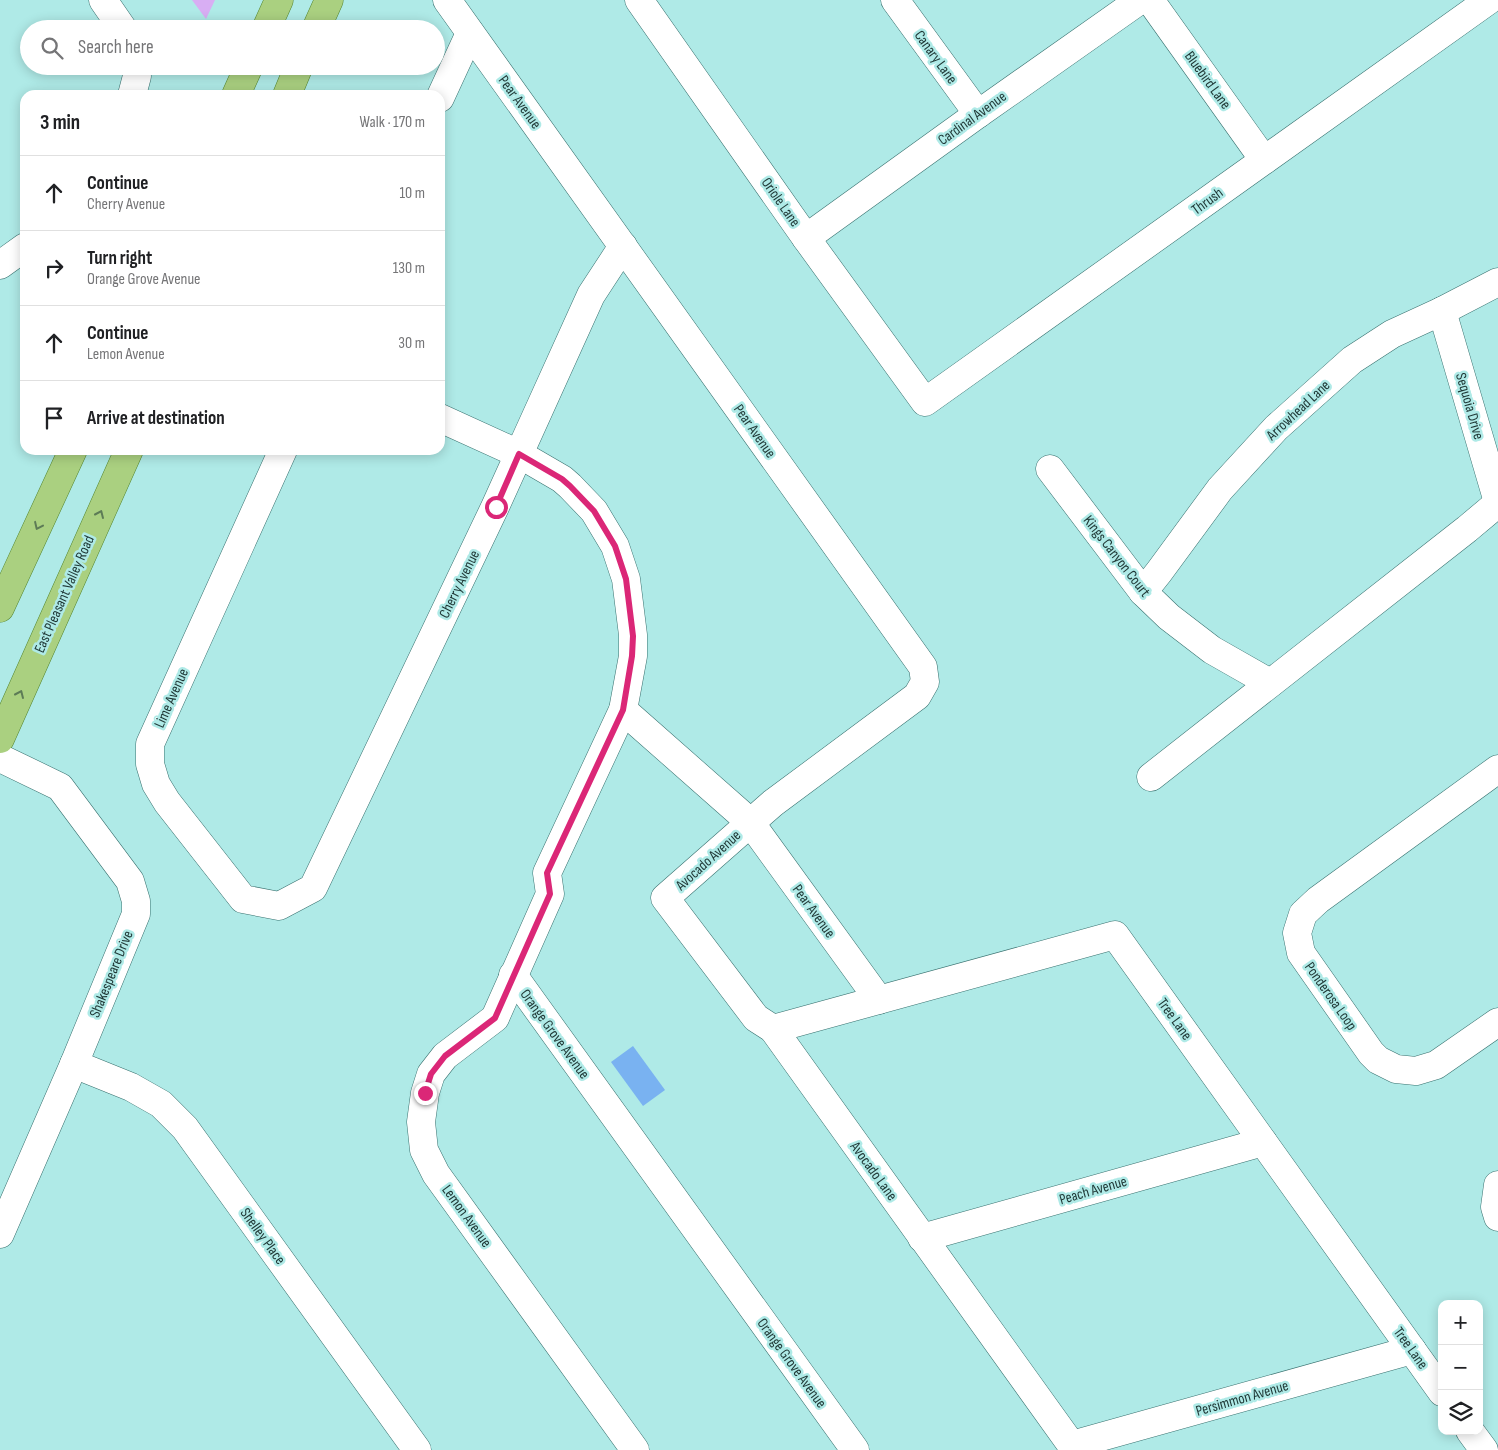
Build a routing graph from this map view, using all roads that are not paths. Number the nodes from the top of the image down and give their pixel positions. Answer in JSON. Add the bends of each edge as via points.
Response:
{"nodes":[{"id":1,"x":103,"y":0,"type":"edge"},
{"id":2,"x":279,"y":0,"type":"edge"},
{"id":3,"x":329,"y":0,"type":"edge"},
{"id":4,"x":447,"y":0,"type":"edge"},
{"id":5,"x":639,"y":0,"type":"edge"},
{"id":6,"x":895,"y":0,"type":"edge"},
{"id":7,"x":1140,"y":0,"type":"edge"},
{"id":8,"x":1150,"y":0,"type":"edge"},
{"id":9,"x":1489,"y":0,"type":"edge"},
{"id":10,"x":117,"y":20,"type":"edge"},
{"id":11,"x":270,"y":20,"type":"edge"},
{"id":12,"x":320,"y":20,"type":"edge"},
{"id":13,"x":470,"y":32,"type":"junction"},
{"id":14,"x":137,"y":75,"type":"edge"},
{"id":15,"x":245,"y":75,"type":"edge"},
{"id":16,"x":295,"y":75,"type":"edge"},
{"id":17,"x":133,"y":90,"type":"edge"},
{"id":18,"x":238,"y":90,"type":"edge"},
{"id":19,"x":288,"y":90,"type":"edge"},
{"id":20,"x":444,"y":90,"type":"edge"},
{"id":21,"x":978,"y":114,"type":"junction"},
{"id":22,"x":1264,"y":160,"type":"junction"},
{"id":23,"x":806,"y":238,"type":"junction"},
{"id":24,"x":623,"y":246,"type":"junction"},
{"id":25,"x":20,"y":251,"type":"edge"},
{"id":26,"x":0,"y":265,"type":"edge"},
{"id":27,"x":1498,"y":282,"type":"edge"},
{"id":28,"x":1442,"y":311,"type":"junction"},
{"id":29,"x":925,"y":402,"type":"joint"},
{"id":30,"x":445,"y":420,"type":"edge"},
{"id":31,"x":519,"y":454,"type":"junction"},
{"id":32,"x":71,"y":455,"type":"edge"},
{"id":33,"x":126,"y":455,"type":"edge"},
{"id":34,"x":281,"y":455,"type":"edge"},
{"id":35,"x":1050,"y":469,"type":"dead end"},
{"id":36,"x":1498,"y":502,"type":"edge"},
{"id":37,"x":1143,"y":592,"type":"junction"},
{"id":38,"x":0,"y":608,"type":"edge"},
{"id":39,"x":1270,"y":683,"type":"junction"},
{"id":40,"x":623,"y":710,"type":"junction"},
{"id":41,"x":0,"y":739,"type":"edge"},
{"id":42,"x":0,"y":758,"type":"edge"},
{"id":43,"x":1498,"y":769,"type":"edge"},
{"id":44,"x":1151,"y":777,"type":"dead end"},
{"id":45,"x":750,"y":822,"type":"junction"},
{"id":46,"x":665,"y":898,"type":"joint"},
{"id":47,"x":279,"y":906,"type":"joint"},
{"id":48,"x":513,"y":976,"type":"junction"},
{"id":49,"x":879,"y":1000,"type":"junction"},
{"id":50,"x":1498,"y":1022,"type":"edge"},
{"id":51,"x":773,"y":1029,"type":"junction"},
{"id":52,"x":74,"y":1064,"type":"junction"},
{"id":53,"x":1263,"y":1142,"type":"junction"},
{"id":54,"x":1498,"y":1185,"type":"edge"},
{"id":55,"x":1498,"y":1217,"type":"edge"},
{"id":56,"x":0,"y":1234,"type":"edge"},
{"id":57,"x":922,"y":1238,"type":"junction"},
{"id":58,"x":1412,"y":1350,"type":"junction"},
{"id":59,"x":1441,"y":1390,"type":"edge"},
{"id":60,"x":1473,"y":1435,"type":"edge"},
{"id":61,"x":1074,"y":1448,"type":"edge"},
{"id":62,"x":417,"y":1450,"type":"edge"},
{"id":63,"x":635,"y":1450,"type":"edge"},
{"id":64,"x":855,"y":1450,"type":"edge"},
{"id":65,"x":1484,"y":1450,"type":"edge"}],
"edges":[{"from":1,"to":10,"type":"street"},
{"from":2,"to":11,"type":"main road"},
{"from":3,"to":12,"type":"main road"},
{"from":4,"to":13,"type":"street","name":"Pear Avenue"},
{"from":5,"to":23,"type":"street","name":"Oriole Lane"},
{"from":6,"to":21,"type":"street","name":"Canary Lane"},
{"from":7,"to":21,"type":"street","name":"Cardinal Avenue"},
{"from":8,"to":22,"type":"street","name":"Bluebird Lane"},
{"from":9,"to":22,"type":"street","name":"Thrush"},
{"from":13,"to":20,"type":"street"},
{"from":13,"to":24,"type":"street","name":"Pear Avenue"},
{"from":14,"to":17,"type":"street"},
{"from":15,"to":18,"type":"main road"},
{"from":16,"to":19,"type":"main road"},
{"from":21,"to":23,"type":"street","name":"Cardinal Avenue"},
{"from":22,"to":29,"type":"street","name":"Thrush"},
{"from":23,"to":29,"type":"street","name":"Oriole Lane"},
{"from":24,"to":31,"type":"street","name":"Cherry Avenue","via":[[591,296]]},
{"from":24,"to":45,"type":"street","name":"Pear Avenue","via":[[923,667],[925,682],[917,696]]},
{"from":25,"to":26,"type":"street"},
{"from":27,"to":28,"type":"street","name":"Arrowhead Lane"},
{"from":28,"to":36,"type":"street","name":"Sequoia Drive"},
{"from":28,"to":37,"type":"street","name":"Arrowhead Lane","via":[[1392,334],[1352,360],[1276,428],[1220,488]]},
{"from":30,"to":31,"type":"street","name":"Orange Grove Avenue"},
{"from":31,"to":40,"type":"street","name":"Orange Grove Avenue","via":[[570,486],[594,511],[615,546],[626,579],[633,636]]},
{"from":31,"to":47,"type":"street","name":"Cherry Avenue","via":[[313,888]]},
{"from":32,"to":38,"type":"main road","one_way":true},
{"from":41,"to":33,"type":"main road","name":"East Pleasant Valley Road","one_way":true},
{"from":34,"to":47,"type":"street","name":"Lime Avenue","via":[[150,744],[150,764],[166,802],[243,899]]},
{"from":35,"to":37,"type":"street","name":"Kings Canyon Court"},
{"from":36,"to":39,"type":"street"},
{"from":37,"to":39,"type":"street","name":"Kings Canyon Court","via":[[1212,650]]},
{"from":39,"to":44,"type":"street"},
{"from":40,"to":45,"type":"street","name":"Pear Avenue"},
{"from":40,"to":48,"type":"street","name":"Orange Grove Avenue","via":[[547,873],[550,894]]},
{"from":42,"to":52,"type":"street","name":"Shakespeare Drive","via":[[60,787],[130,881],[136,901],[136,914]]},
{"from":43,"to":50,"type":"street","name":"Ponderosa Loop","via":[[1318,900],[1304,914],[1297,933],[1301,954],[1371,1054],[1396,1069],[1416,1071],[1436,1065]]},
{"from":45,"to":46,"type":"street","name":"Avocado Avenue"},
{"from":45,"to":49,"type":"street","name":"Pear Avenue"},
{"from":46,"to":51,"type":"street","name":"Avocado Lane","via":[[756,1018]]},
{"from":48,"to":63,"type":"street","name":"Lemon Avenue","via":[[495,1018],[445,1056],[431,1074],[421,1122],[424,1150],[436,1174]]},
{"from":48,"to":64,"type":"street","name":"Orange Grove Avenue"},
{"from":49,"to":51,"type":"street","name":"Tree Lane"},
{"from":49,"to":53,"type":"street","name":"Tree Lane","via":[[1115,935]]},
{"from":51,"to":57,"type":"street","name":"Avocado Lane"},
{"from":52,"to":56,"type":"street","name":"Shakespeare Drive"},
{"from":52,"to":62,"type":"street","name":"Shelley Place","via":[[131,1086],[161,1104],[185,1128]]},
{"from":53,"to":57,"type":"street","name":"Peach Avenue"},
{"from":53,"to":58,"type":"street","name":"Tree Lane"},
{"from":54,"to":55,"type":"street","via":[[1495,1208]]},
{"from":57,"to":61,"type":"street","name":"Avocado Lane"},
{"from":58,"to":59,"type":"street","name":"Tree Lane"},
{"from":58,"to":61,"type":"street","name":"Persimmon Avenue"},
{"from":60,"to":65,"type":"street"}]}
